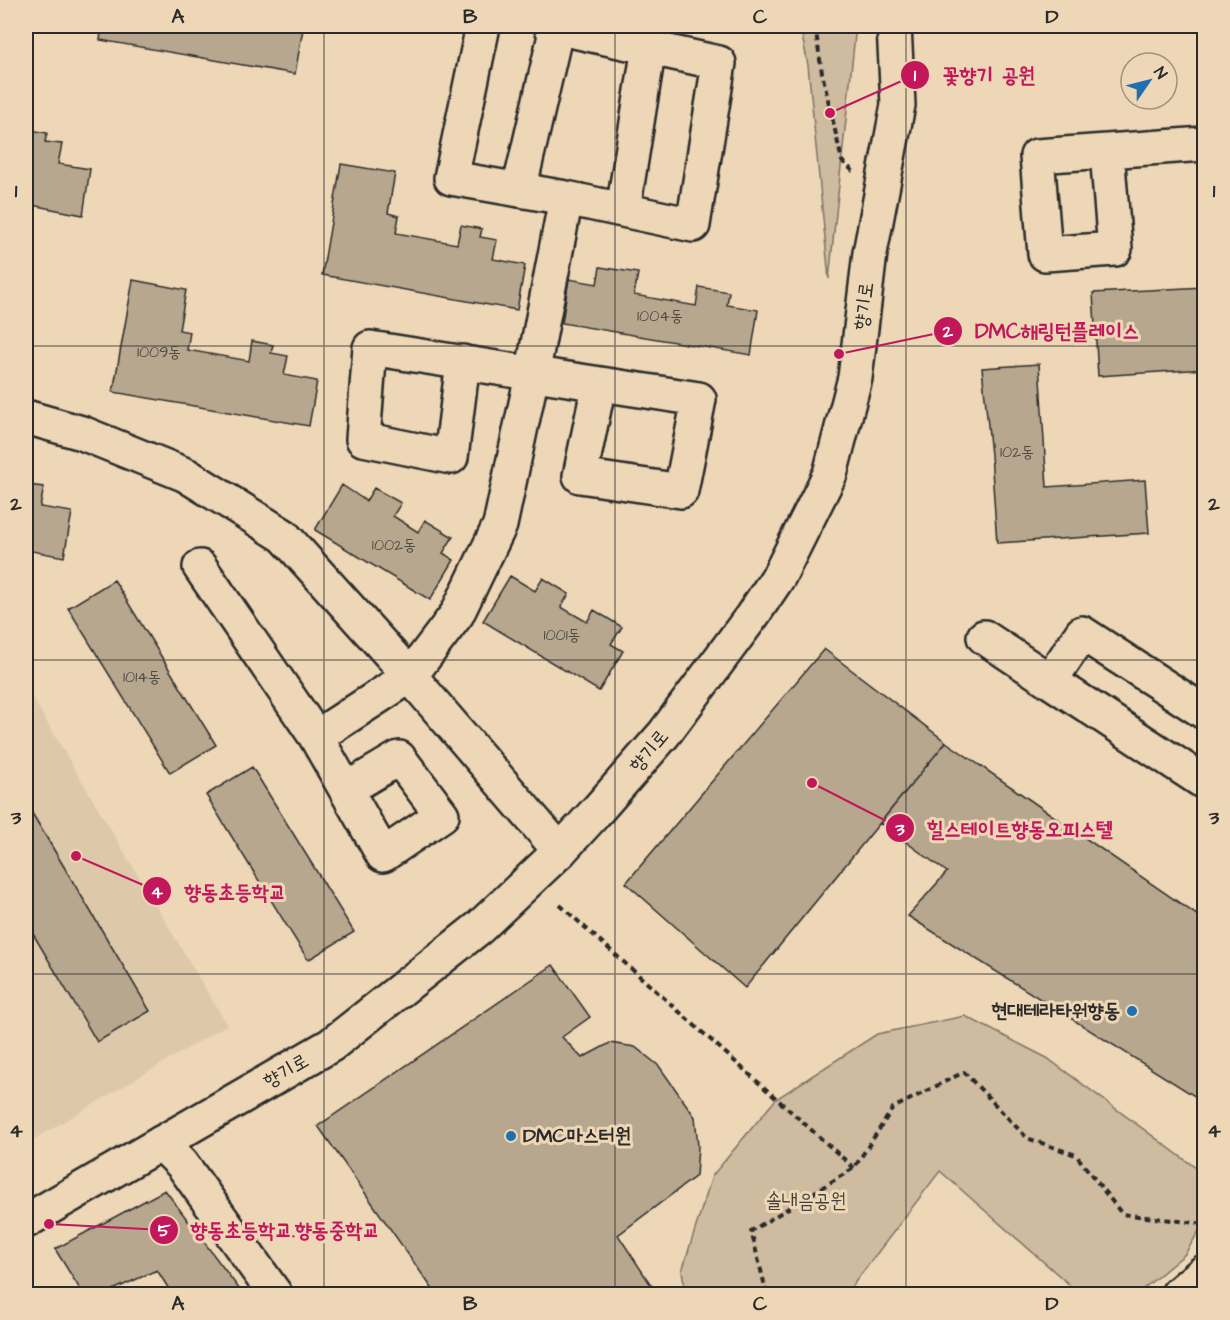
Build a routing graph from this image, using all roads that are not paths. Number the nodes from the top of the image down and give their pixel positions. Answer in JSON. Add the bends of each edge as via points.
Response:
{"nodes":[{"id":1,"x":483,"y":26,"type":"edge"},
{"id":2,"x":554,"y":26,"type":"edge"},
{"id":3,"x":894,"y":26,"type":"edge"},
{"id":4,"x":649,"y":47,"type":"junction"},
{"id":5,"x":1204,"y":144,"type":"edge"},
{"id":6,"x":1107,"y":152,"type":"dead end"},
{"id":7,"x":519,"y":190,"type":"junction"},
{"id":8,"x":566,"y":198,"type":"junction"},
{"id":9,"x":623,"y":210,"type":"junction"},
{"id":10,"x":463,"y":362,"type":"dead end"},
{"id":11,"x":532,"y":375,"type":"junction"},
{"id":12,"x":599,"y":385,"type":"dead end"},
{"id":13,"x":26,"y":417,"type":"edge"},
{"id":14,"x":200,"y":567,"type":"dead end"},
{"id":15,"x":984,"y":638,"type":"dead end"},
{"id":16,"x":410,"y":676,"type":"junction"},
{"id":17,"x":1050,"y":681,"type":"junction"},
{"id":18,"x":1204,"y":712,"type":"edge"},
{"id":19,"x":316,"y":737,"type":"junction"},
{"id":20,"x":1204,"y":782,"type":"edge"},
{"id":21,"x":346,"y":789,"type":"dead end"},
{"id":22,"x":560,"y":851,"type":"junction"},
{"id":23,"x":161,"y":1143,"type":"junction"},
{"id":24,"x":26,"y":1221,"type":"edge"},
{"id":25,"x":1204,"y":1272,"type":"edge"},
{"id":26,"x":274,"y":1294,"type":"edge"},
{"id":27,"x":1178,"y":1294,"type":"edge"}],
"edges":[{"from":1,"to":7,"type":"main road","via":[[451,178]]},
{"from":2,"to":4,"type":"main road"},
{"from":2,"to":7,"type":"main road"},
{"from":3,"to":22,"type":"main road","name":"향기로","via":[[898,105],[870,253],[855,378],[830,474],[779,576],[752,616],[664,734]]},
{"from":4,"to":9,"type":"main road"},
{"from":4,"to":9,"type":"main road","via":[[719,63],[693,225]]},
{"from":5,"to":6,"type":"main road"},
{"from":7,"to":8,"type":"main road"},
{"from":8,"to":9,"type":"main road"},
{"from":8,"to":11,"type":"main road"},
{"from":10,"to":11,"type":"main road"},
{"from":11,"to":12,"type":"main road"},
{"from":11,"to":16,"type":"main road","via":[[500,525],[457,614]]},
{"from":13,"to":16,"type":"main road","via":[[82,433],[186,475],[285,536]]},
{"from":14,"to":19,"type":"main road"},
{"from":15,"to":17,"type":"main road"},
{"from":16,"to":19,"type":"main road"},
{"from":16,"to":22,"type":"main road"},
{"from":17,"to":18,"type":"main road","via":[[1082,633]]},
{"from":17,"to":20,"type":"main road"},
{"from":19,"to":21,"type":"main road"},
{"from":22,"to":23,"type":"main road","name":"향기로","via":[[480,927],[331,1045]]},
{"from":23,"to":24,"type":"main road","name":"향기로"},
{"from":23,"to":26,"type":"main road","via":[[182,1164]]},
{"from":25,"to":27,"type":"main road"}]}
